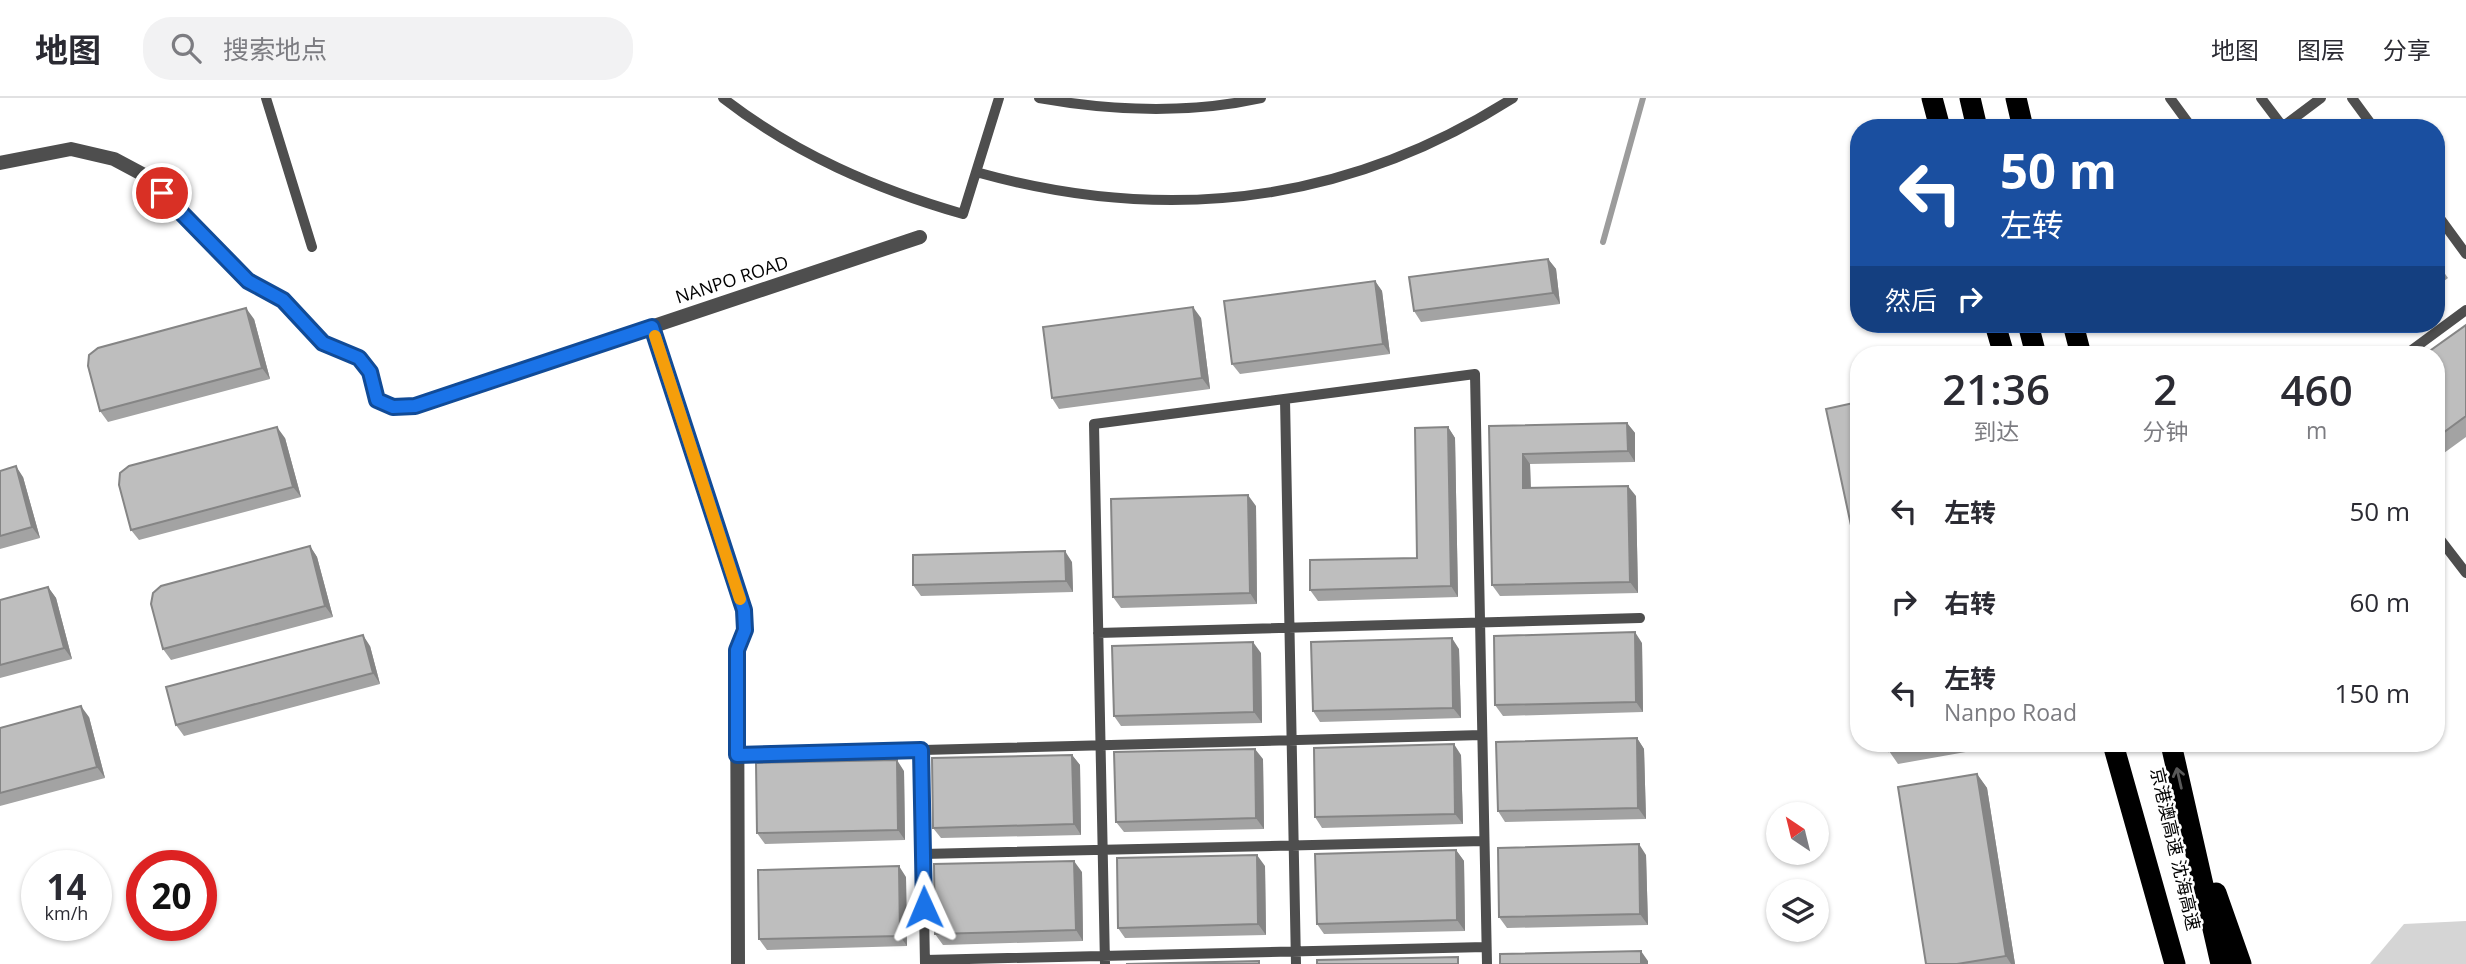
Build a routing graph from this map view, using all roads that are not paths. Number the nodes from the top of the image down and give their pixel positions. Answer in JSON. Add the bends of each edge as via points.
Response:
{"nodes":[{"id":1,"x":266,"y":98,"type":"edge"},
{"id":2,"x":723,"y":98,"type":"edge"},
{"id":3,"x":999,"y":98,"type":"edge"},
{"id":4,"x":1040,"y":98,"type":"edge"},
{"id":5,"x":1261,"y":98,"type":"edge"},
{"id":6,"x":1513,"y":98,"type":"edge"},
{"id":7,"x":1932,"y":98,"type":"edge"},
{"id":8,"x":1970,"y":98,"type":"edge"},
{"id":9,"x":2016,"y":98,"type":"edge"},
{"id":10,"x":2170,"y":98,"type":"edge"},
{"id":11,"x":2261,"y":98,"type":"edge"},
{"id":12,"x":2321,"y":98,"type":"edge"},
{"id":13,"x":2353,"y":98,"type":"edge"},
{"id":14,"x":1938,"y":119,"type":"edge"},
{"id":15,"x":1975,"y":119,"type":"edge"},
{"id":16,"x":2021,"y":119,"type":"edge"},
{"id":17,"x":2185,"y":119,"type":"edge"},
{"id":18,"x":2276,"y":119,"type":"edge"},
{"id":19,"x":2293,"y":119,"type":"edge"},
{"id":20,"x":2368,"y":119,"type":"edge"},
{"id":21,"x":0,"y":163,"type":"edge"},
{"id":22,"x":976,"y":172,"type":"junction"},
{"id":23,"x":2445,"y":225,"type":"edge"},
{"id":24,"x":920,"y":237,"type":"dead end"},
{"id":25,"x":312,"y":247,"type":"dead end"},
{"id":26,"x":2466,"y":254,"type":"edge"},
{"id":27,"x":2466,"y":310,"type":"edge"},
{"id":28,"x":2445,"y":325,"type":"edge"},
{"id":29,"x":652,"y":327,"type":"junction"},
{"id":30,"x":2435,"y":333,"type":"edge"},
{"id":31,"x":2417,"y":346,"type":"edge"},
{"id":32,"x":1285,"y":399,"type":"junction"},
{"id":33,"x":2445,"y":546,"type":"edge"},
{"id":34,"x":2466,"y":573,"type":"edge"},
{"id":35,"x":1640,"y":618,"type":"dead end"},
{"id":36,"x":1480,"y":622,"type":"junction"},
{"id":37,"x":1289,"y":627,"type":"junction"},
{"id":38,"x":1098,"y":633,"type":"junction"},
{"id":39,"x":737,"y":650,"type":"joint"},
{"id":40,"x":1482,"y":735,"type":"junction"},
{"id":41,"x":1291,"y":740,"type":"junction"},
{"id":42,"x":1100,"y":745,"type":"junction"},
{"id":43,"x":921,"y":750,"type":"junction"},
{"id":44,"x":2115,"y":752,"type":"edge"},
{"id":45,"x":2130,"y":752,"type":"edge"},
{"id":46,"x":2173,"y":752,"type":"edge"},
{"id":47,"x":737,"y":755,"type":"junction"},
{"id":48,"x":2185,"y":806,"type":"junction"},
{"id":49,"x":1484,"y":841,"type":"junction"},
{"id":50,"x":1293,"y":845,"type":"junction"},
{"id":51,"x":1102,"y":850,"type":"junction"},
{"id":52,"x":923,"y":854,"type":"junction"},
{"id":53,"x":1486,"y":947,"type":"junction"},
{"id":54,"x":1295,"y":952,"type":"junction"},
{"id":55,"x":1105,"y":960,"type":"edge"},
{"id":56,"x":925,"y":962,"type":"edge"},
{"id":57,"x":738,"y":964,"type":"edge"},
{"id":58,"x":1296,"y":964,"type":"edge"},
{"id":59,"x":1486,"y":964,"type":"edge"},
{"id":60,"x":2176,"y":964,"type":"edge"},
{"id":61,"x":2221,"y":964,"type":"edge"},
{"id":62,"x":2241,"y":964,"type":"edge"}],
"edges":[{"from":1,"to":25,"type":"lane"},
{"from":2,"to":22,"type":"lane","via":[[824,162],[915,200],[963,214]]},
{"from":3,"to":22,"type":"lane"},
{"from":4,"to":5,"type":"lane","via":[[1147,108],[1211,106]]},
{"from":6,"to":22,"type":"lane","via":[[1405,155],[1322,182],[1236,198],[1104,198]]},
{"from":7,"to":14,"type":"highway"},
{"from":8,"to":15,"type":"highway"},
{"from":9,"to":16,"type":"highway"},
{"from":10,"to":17,"type":"lane"},
{"from":11,"to":18,"type":"lane"},
{"from":12,"to":19,"type":"lane"},
{"from":13,"to":20,"type":"lane"},
{"from":21,"to":29,"type":"street","name":"NANPO ROAD","via":[[71,149],[114,159],[144,175],[248,281],[283,300],[323,343],[359,358],[370,372],[377,400],[393,407],[415,406]]},
{"from":23,"to":26,"type":"lane"},
{"from":24,"to":29,"type":"street","name":"NANPO ROAD"},
{"from":27,"to":28,"type":"lane"},
{"from":29,"to":39,"type":"lane","via":[[744,610],[745,630]]},
{"from":30,"to":31,"type":"lane"},
{"from":32,"to":36,"type":"lane","via":[[1475,374]]},
{"from":32,"to":37,"type":"lane"},
{"from":32,"to":38,"type":"lane","via":[[1094,424]]},
{"from":33,"to":34,"type":"lane"},
{"from":35,"to":36,"type":"lane"},
{"from":36,"to":37,"type":"lane"},
{"from":36,"to":40,"type":"lane"},
{"from":37,"to":38,"type":"lane"},
{"from":37,"to":41,"type":"lane"},
{"from":38,"to":42,"type":"lane"},
{"from":39,"to":47,"type":"street"},
{"from":40,"to":41,"type":"lane"},
{"from":40,"to":49,"type":"lane"},
{"from":41,"to":42,"type":"lane"},
{"from":41,"to":50,"type":"lane"},
{"from":42,"to":43,"type":"lane"},
{"from":42,"to":51,"type":"lane"},
{"from":43,"to":47,"type":"lane"},
{"from":43,"to":52,"type":"lane"},
{"from":44,"to":60,"type":"highway"},
{"from":45,"to":60,"type":"highway","name":"京港澳高速 沈海高速"},
{"from":48,"to":46,"type":"highway","name":"京港澳高速 沈海高速","one_way":true},
{"from":47,"to":57,"type":"street"},
{"from":48,"to":61,"type":"highway","name":"京港澳高速 沈海高速"},
{"from":48,"to":62,"type":"highway"},
{"from":49,"to":50,"type":"lane"},
{"from":49,"to":53,"type":"lane"},
{"from":50,"to":51,"type":"lane"},
{"from":50,"to":54,"type":"lane"},
{"from":51,"to":52,"type":"lane"},
{"from":51,"to":55,"type":"lane"},
{"from":52,"to":56,"type":"lane"},
{"from":53,"to":54,"type":"lane"},
{"from":53,"to":59,"type":"lane"},
{"from":54,"to":55,"type":"lane"},
{"from":54,"to":58,"type":"lane"},
{"from":55,"to":56,"type":"lane"}]}
